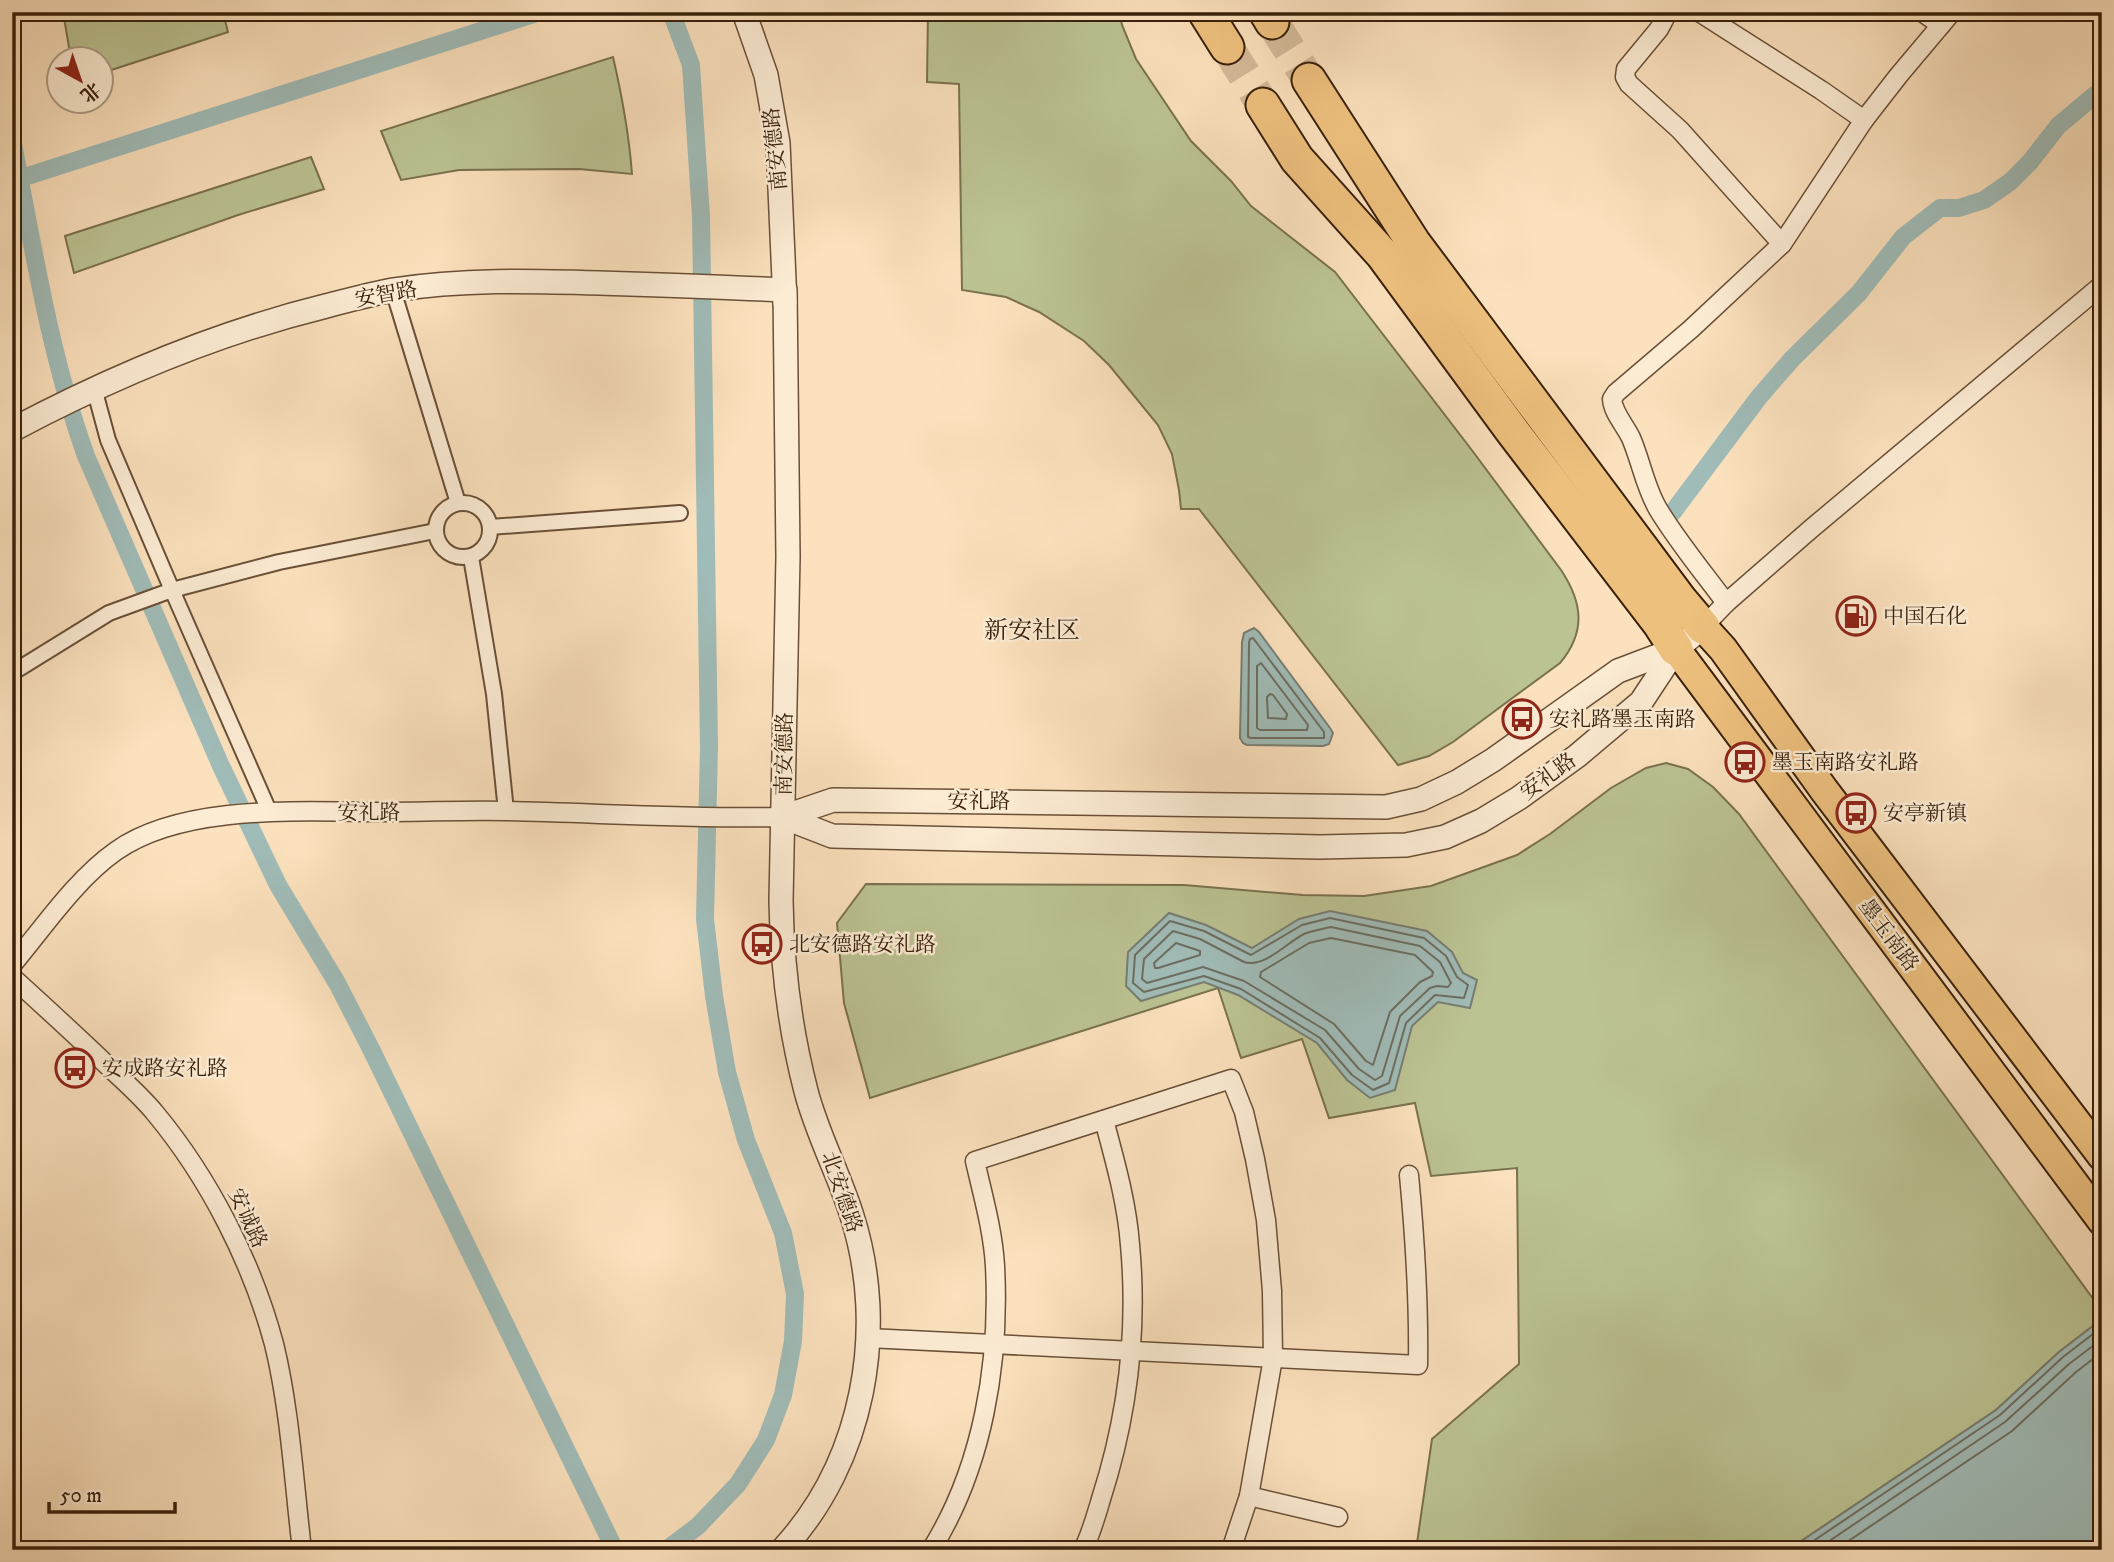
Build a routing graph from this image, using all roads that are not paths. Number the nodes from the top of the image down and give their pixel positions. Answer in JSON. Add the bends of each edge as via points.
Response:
{"nodes":[{"id":1,"x":744,"y":12,"type":"edge"},
{"id":2,"x":1205,"y":12,"type":"edge"},
{"id":3,"x":1668,"y":12,"type":"edge"},
{"id":4,"x":1699,"y":12,"type":"edge"},
{"id":5,"x":1922,"y":12,"type":"edge"},
{"id":6,"x":1946,"y":19,"type":"edge"},
{"id":7,"x":1227,"y":47,"type":"tunnel mouth"},
{"id":8,"x":1309,"y":80,"type":"tunnel mouth"},
{"id":9,"x":1263,"y":105,"type":"tunnel mouth"},
{"id":10,"x":1864,"y":120,"type":"junction"},
{"id":11,"x":1782,"y":244,"type":"junction"},
{"id":12,"x":2102,"y":285,"type":"edge"},
{"id":13,"x":393,"y":290,"type":"junction"},
{"id":14,"x":785,"y":290,"type":"junction"},
{"id":15,"x":88,"y":391,"type":"junction"},
{"id":16,"x":12,"y":430,"type":"edge"},
{"id":17,"x":458,"y":503,"type":"junction"},
{"id":18,"x":680,"y":513,"type":"dead end"},
{"id":19,"x":490,"y":527,"type":"junction"},
{"id":20,"x":435,"y":531,"type":"junction"},
{"id":21,"x":471,"y":557,"type":"junction"},
{"id":22,"x":165,"y":592,"type":"junction"},
{"id":23,"x":1726,"y":603,"type":"junction"},
{"id":24,"x":1703,"y":627,"type":"junction"},
{"id":25,"x":1676,"y":649,"type":"junction"},
{"id":26,"x":12,"y":673,"type":"edge"},
{"id":27,"x":506,"y":811,"type":"junction"},
{"id":28,"x":262,"y":813,"type":"junction"},
{"id":29,"x":783,"y":817,"type":"junction"},
{"id":30,"x":12,"y":965,"type":"edge"},
{"id":31,"x":12,"y":978,"type":"edge"},
{"id":32,"x":1104,"y":1119,"type":"junction"},
{"id":33,"x":2102,"y":1156,"type":"edge"},
{"id":34,"x":1409,"y":1175,"type":"dead end"},
{"id":35,"x":2102,"y":1221,"type":"edge"},
{"id":36,"x":868,"y":1338,"type":"junction"},
{"id":37,"x":994,"y":1344,"type":"junction"},
{"id":38,"x":1131,"y":1351,"type":"junction"},
{"id":39,"x":1273,"y":1358,"type":"junction"},
{"id":40,"x":1249,"y":1496,"type":"junction"},
{"id":41,"x":1338,"y":1517,"type":"dead end"},
{"id":42,"x":302,"y":1550,"type":"edge"},
{"id":43,"x":782,"y":1550,"type":"edge"},
{"id":44,"x":931,"y":1550,"type":"edge"},
{"id":45,"x":1083,"y":1550,"type":"edge"},
{"id":46,"x":1231,"y":1550,"type":"edge"}],
"edges":[{"from":1,"to":14,"type":"street","name":"南安德路","via":[[766,75],[778,143]]},
{"from":2,"to":7,"type":"highway"},
{"from":3,"to":11,"type":"street","via":[[1626,69],[1625,77],[1680,130]]},
{"from":4,"to":10,"type":"street"},
{"from":5,"to":6,"type":"street"},
{"from":6,"to":10,"type":"street"},
{"from":8,"to":24,"type":"highway","via":[[1421,251]]},
{"from":9,"to":25,"type":"highway","via":[[1297,159],[1383,254]]},
{"from":10,"to":11,"type":"street"},
{"from":11,"to":23,"type":"street","via":[[1612,399],[1658,509]]},
{"from":12,"to":23,"type":"street"},
{"from":13,"to":14,"type":"street","name":"安智路","via":[[538,282]]},
{"from":13,"to":15,"type":"street","name":"安智路","via":[[254,325]]},
{"from":13,"to":17,"type":"street"},
{"from":14,"to":29,"type":"street","name":"南安德路"},
{"from":15,"to":16,"type":"street","name":"安智路"},
{"from":15,"to":22,"type":"street"},
{"from":17,"to":19,"type":"street","via":[[475,505],[487,516]]},
{"from":17,"to":20,"type":"street","via":[[446,508]]},
{"from":18,"to":19,"type":"street"},
{"from":19,"to":21,"type":"street","via":[[485,548]]},
{"from":20,"to":21,"type":"street","via":[[447,553]]},
{"from":20,"to":22,"type":"street","via":[[279,562]]},
{"from":21,"to":27,"type":"street","via":[[494,694]]},
{"from":22,"to":26,"type":"street","via":[[109,613]]},
{"from":22,"to":28,"type":"street"},
{"from":23,"to":24,"type":"street"},
{"from":24,"to":25,"type":"street"},
{"from":24,"to":33,"type":"main road","name":"墨玉南路"},
{"from":25,"to":29,"type":"street","name":"安礼路","via":[[1618,671],[1457,782],[1421,799],[1386,807],[833,800]]},
{"from":25,"to":29,"type":"street","name":"安礼路","via":[[1642,702],[1577,756],[1481,821],[1445,837],[1406,845],[1320,848],[831,836]]},
{"from":25,"to":35,"type":"main road","name":"墨玉南路"},
{"from":27,"to":28,"type":"street","name":"安礼路"},
{"from":27,"to":29,"type":"street","name":"安礼路"},
{"from":28,"to":30,"type":"street","name":"安礼路","via":[[206,818],[157,830],[116,851],[81,883]]},
{"from":29,"to":36,"type":"street","name":"北安德路","via":[[782,944],[793,1030],[807,1094],[862,1255]]},
{"from":31,"to":42,"type":"street","name":"安诚路","via":[[153,1111],[215,1198],[274,1343]]},
{"from":32,"to":37,"type":"street","via":[[975,1161],[995,1264]]},
{"from":32,"to":38,"type":"street","via":[[1130,1244]]},
{"from":32,"to":39,"type":"street","via":[[1231,1079],[1244,1112],[1266,1220]]},
{"from":34,"to":39,"type":"street","via":[[1418,1365]]},
{"from":36,"to":37,"type":"street"},
{"from":36,"to":43,"type":"street","name":"北安德路","via":[[857,1413],[836,1469],[816,1506]]},
{"from":37,"to":38,"type":"street"},
{"from":37,"to":44,"type":"street","via":[[976,1446],[964,1485]]},
{"from":38,"to":39,"type":"street"},
{"from":38,"to":45,"type":"street","via":[[1111,1468]]},
{"from":39,"to":40,"type":"street"},
{"from":40,"to":41,"type":"street"},
{"from":40,"to":46,"type":"street"}]}
